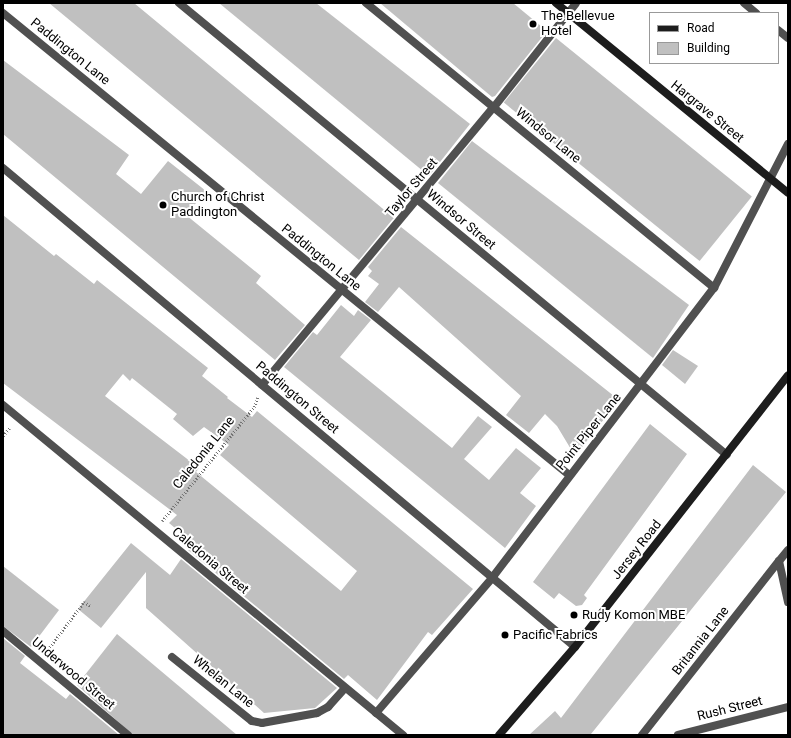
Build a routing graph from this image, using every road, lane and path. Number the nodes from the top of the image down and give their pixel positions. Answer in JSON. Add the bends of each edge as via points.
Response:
{"nodes":[{"id":1,"x":179,"y":3,"type":"edge"},
{"id":2,"x":366,"y":3,"type":"edge"},
{"id":3,"x":556,"y":3,"type":"edge"},
{"id":4,"x":576,"y":3,"type":"edge"},
{"id":5,"x":744,"y":3,"type":"edge"},
{"id":6,"x":755,"y":12,"type":"edge"},
{"id":7,"x":3,"y":13,"type":"edge"},
{"id":8,"x":567,"y":13,"type":"junction"},
{"id":9,"x":779,"y":31,"type":"edge"},
{"id":10,"x":788,"y":38,"type":"edge"},
{"id":11,"x":494,"y":107,"type":"junction"},
{"id":12,"x":788,"y":144,"type":"edge"},
{"id":13,"x":3,"y":168,"type":"edge"},
{"id":14,"x":771,"y":179,"type":"junction"},
{"id":15,"x":788,"y":193,"type":"edge"},
{"id":16,"x":417,"y":200,"type":"junction"},
{"id":17,"x":714,"y":288,"type":"junction"},
{"id":18,"x":342,"y":290,"type":"junction"},
{"id":19,"x":788,"y":375,"type":"edge"},
{"id":20,"x":262,"y":385,"type":"junction"},
{"id":21,"x":641,"y":385,"type":"junction"},
{"id":22,"x":3,"y":405,"type":"edge"},
{"id":23,"x":727,"y":456,"type":"junction"},
{"id":24,"x":569,"y":475,"type":"junction"},
{"id":25,"x":154,"y":531,"type":"junction"},
{"id":26,"x":788,"y":550,"type":"edge"},
{"id":27,"x":779,"y":561,"type":"junction"},
{"id":28,"x":492,"y":578,"type":"junction"},
{"id":29,"x":788,"y":602,"type":"edge"},
{"id":30,"x":91,"y":606,"type":"dead end"},
{"id":31,"x":3,"y":631,"type":"edge"},
{"id":32,"x":575,"y":647,"type":"junction"},
{"id":33,"x":172,"y":657,"type":"dead end"},
{"id":34,"x":40,"y":661,"type":"junction"},
{"id":35,"x":345,"y":688,"type":"junction"},
{"id":36,"x":788,"y":707,"type":"edge"},
{"id":37,"x":376,"y":713,"type":"junction"},
{"id":38,"x":128,"y":735,"type":"edge"},
{"id":39,"x":404,"y":735,"type":"edge"},
{"id":40,"x":499,"y":735,"type":"edge"},
{"id":41,"x":642,"y":735,"type":"edge"},
{"id":42,"x":678,"y":735,"type":"edge"}],
"edges":[{"from":1,"to":16,"type":"street","name":"Windsor Street"},
{"from":2,"to":11,"type":"street","name":"Windsor Lane"},
{"from":3,"to":8,"type":"street","name":"Hargrave Street"},
{"from":4,"to":8,"type":"street","name":"Taylor Street"},
{"from":5,"to":6,"type":"street"},
{"from":7,"to":18,"type":"street","name":"Paddington Lane"},
{"from":8,"to":11,"type":"street","name":"Taylor Street"},
{"from":8,"to":14,"type":"street","name":"Hargrave Street"},
{"from":9,"to":10,"type":"street"},
{"from":11,"to":16,"type":"street","name":"Taylor Street"},
{"from":11,"to":17,"type":"street","name":"Windsor Lane"},
{"from":12,"to":14,"type":"street","name":"Point Piper Lane"},
{"from":13,"to":20,"type":"street","name":"Paddington Street"},
{"from":14,"to":15,"type":"street","name":"Hargrave Street"},
{"from":14,"to":17,"type":"street","name":"Point Piper Lane"},
{"from":16,"to":18,"type":"street","name":"Taylor Street"},
{"from":16,"to":21,"type":"street","name":"Windsor Street"},
{"from":17,"to":21,"type":"street","name":"Point Piper Lane"},
{"from":18,"to":20,"type":"street","name":"Taylor Street"},
{"from":18,"to":24,"type":"street","name":"Paddington Lane"},
{"from":19,"to":23,"type":"street","name":"Jersey Road"},
{"from":20,"to":25,"type":"path","name":"Caledonia Lane","via":[[254,407]]},
{"from":20,"to":28,"type":"street","name":"Paddington Street"},
{"from":21,"to":23,"type":"street","name":"Windsor Street"},
{"from":21,"to":24,"type":"street","name":"Point Piper Lane"},
{"from":22,"to":25,"type":"street","name":"Caledonia Street"},
{"from":23,"to":32,"type":"street","name":"Jersey Road"},
{"from":24,"to":28,"type":"street","name":"Point Piper Lane"},
{"from":25,"to":35,"type":"street","name":"Caledonia Street"},
{"from":26,"to":27,"type":"street","name":"Britannia Lane"},
{"from":27,"to":29,"type":"street"},
{"from":27,"to":41,"type":"street","name":"Britannia Lane"},
{"from":28,"to":32,"type":"street","name":"Paddington Street"},
{"from":28,"to":37,"type":"street","name":"Point Piper Lane"},
{"from":30,"to":34,"type":"path","via":[[84,602]]},
{"from":31,"to":34,"type":"street","name":"Underwood Street"},
{"from":32,"to":40,"type":"street","name":"Jersey Road"},
{"from":33,"to":35,"type":"street","name":"Whelan Lane","via":[[252,721],[262,723],[317,713],[328,707]]},
{"from":34,"to":38,"type":"street","name":"Underwood Street"},
{"from":35,"to":37,"type":"street","name":"Caledonia Street"},
{"from":36,"to":42,"type":"street","name":"Rush Street"},
{"from":37,"to":39,"type":"street","name":"Caledonia Street"}]}
